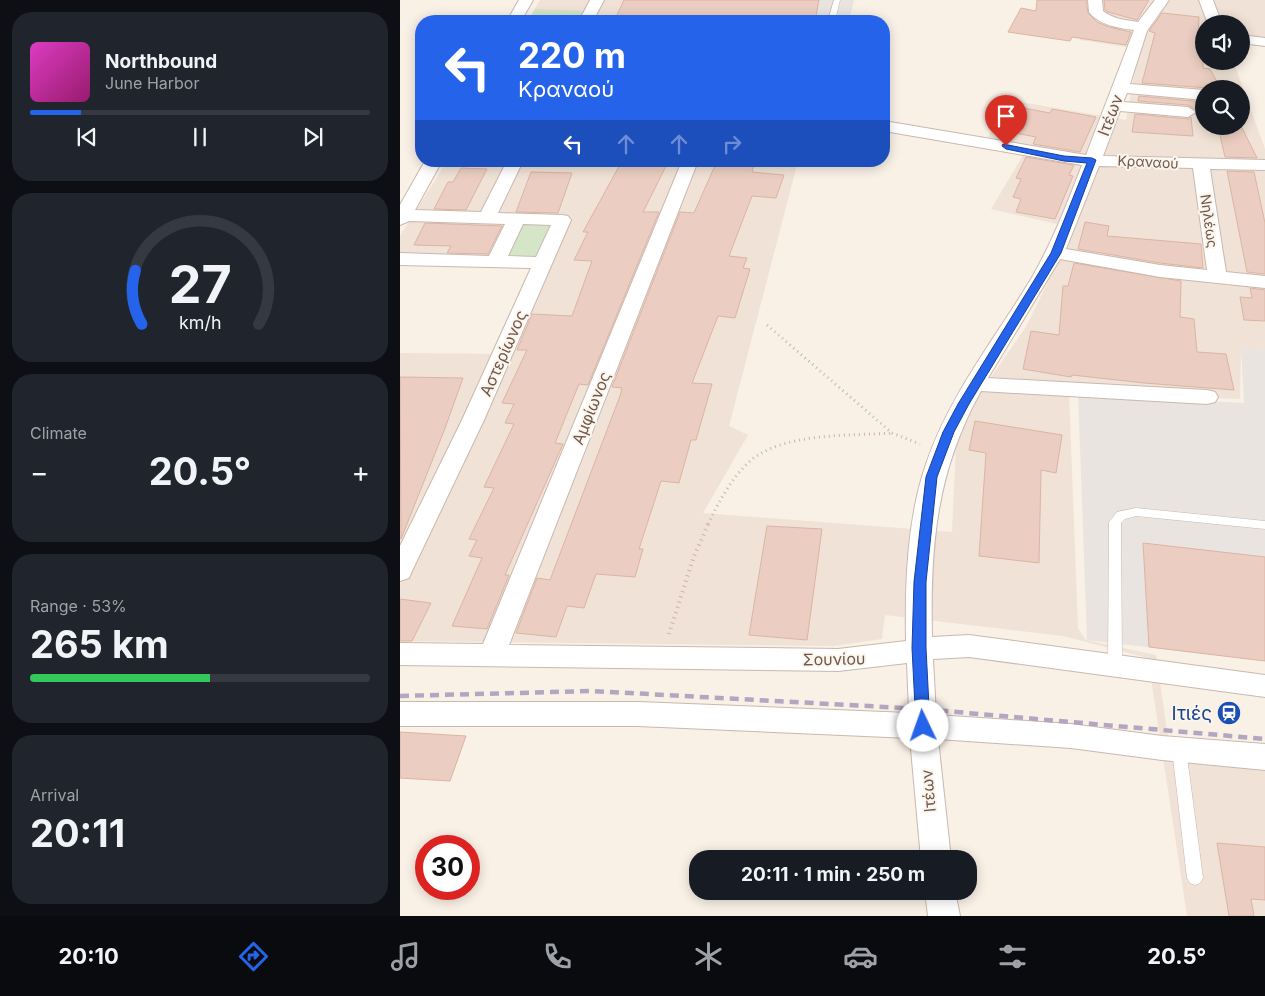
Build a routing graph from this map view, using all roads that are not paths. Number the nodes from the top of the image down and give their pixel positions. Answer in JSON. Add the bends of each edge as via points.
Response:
{"nodes":[{"id":1,"x":526,"y":0,"type":"edge"},
{"id":2,"x":597,"y":0,"type":"edge"},
{"id":3,"x":837,"y":0,"type":"edge"},
{"id":4,"x":1095,"y":0,"type":"edge"},
{"id":5,"x":1162,"y":0,"type":"edge"},
{"id":6,"x":1206,"y":0,"type":"edge"},
{"id":7,"x":517,"y":15,"type":"edge"},
{"id":8,"x":589,"y":15,"type":"edge"},
{"id":9,"x":833,"y":15,"type":"edge"},
{"id":10,"x":1212,"y":15,"type":"edge"},
{"id":11,"x":1141,"y":27,"type":"junction"},
{"id":12,"x":1250,"y":40,"type":"edge"},
{"id":13,"x":1265,"y":42,"type":"edge"},
{"id":14,"x":1195,"y":95,"type":"edge"},
{"id":15,"x":1117,"y":97,"type":"junction"},
{"id":16,"x":1188,"y":112,"type":"dead end"},
{"id":17,"x":890,"y":127,"type":"edge"},
{"id":18,"x":1092,"y":160,"type":"junction"},
{"id":19,"x":1201,"y":165,"type":"junction"},
{"id":20,"x":1265,"y":165,"type":"edge"},
{"id":21,"x":431,"y":167,"type":"edge"},
{"id":22,"x":512,"y":167,"type":"edge"},
{"id":23,"x":688,"y":167,"type":"edge"},
{"id":24,"x":402,"y":217,"type":"edge"},
{"id":25,"x":487,"y":217,"type":"junction"},
{"id":26,"x":517,"y":218,"type":"junction"},
{"id":27,"x":1056,"y":253,"type":"junction"},
{"id":28,"x":400,"y":259,"type":"edge"},
{"id":29,"x":496,"y":262,"type":"junction"},
{"id":30,"x":543,"y":263,"type":"junction"},
{"id":31,"x":1217,"y":277,"type":"junction"},
{"id":32,"x":1265,"y":282,"type":"edge"},
{"id":33,"x":976,"y":384,"type":"junction"},
{"id":34,"x":1207,"y":397,"type":"dead end"},
{"id":35,"x":1265,"y":525,"type":"edge"},
{"id":36,"x":400,"y":571,"type":"edge"},
{"id":37,"x":919,"y":648,"type":"junction"},
{"id":38,"x":400,"y":654,"type":"edge"},
{"id":39,"x":492,"y":655,"type":"junction"},
{"id":40,"x":1115,"y":664,"type":"junction"},
{"id":41,"x":1265,"y":686,"type":"edge"},
{"id":42,"x":400,"y":714,"type":"edge"},
{"id":43,"x":923,"y":726,"type":"junction"},
{"id":44,"x":1179,"y":749,"type":"junction"},
{"id":45,"x":1265,"y":757,"type":"edge"},
{"id":46,"x":935,"y":850,"type":"edge"},
{"id":47,"x":1196,"y":878,"type":"dead end"},
{"id":48,"x":941,"y":900,"type":"edge"},
{"id":49,"x":944,"y":916,"type":"edge"}],
"edges":[{"from":1,"to":7,"type":"street"},
{"from":2,"to":8,"type":"street"},
{"from":3,"to":9,"type":"lane"},
{"from":4,"to":11,"type":"street","via":[[1096,12],[1101,17]]},
{"from":5,"to":11,"type":"street","name":"Ιτέων","via":[[1146,16]]},
{"from":6,"to":10,"type":"street"},
{"from":11,"to":15,"type":"street","name":"Ιτέων"},
{"from":12,"to":13,"type":"street"},
{"from":14,"to":15,"type":"street"},
{"from":15,"to":16,"type":"street"},
{"from":15,"to":18,"type":"street","name":"Ιτέων"},
{"from":17,"to":18,"type":"street","name":"Κραναού","via":[[1064,158]]},
{"from":18,"to":19,"type":"street","name":"Κραναού"},
{"from":18,"to":27,"type":"street","name":"Ιτέων"},
{"from":19,"to":20,"type":"street","name":"Κραναού"},
{"from":19,"to":31,"type":"street","name":"Νηλέως"},
{"from":21,"to":24,"type":"street"},
{"from":22,"to":25,"type":"street"},
{"from":23,"to":39,"type":"street","name":"Αμφίωνος"},
{"from":24,"to":25,"type":"street"},
{"from":25,"to":26,"type":"street"},
{"from":26,"to":29,"type":"street"},
{"from":26,"to":30,"type":"street","name":"Αστερίωνος","via":[[562,220]]},
{"from":27,"to":31,"type":"street"},
{"from":27,"to":33,"type":"street","name":"Ιτέων"},
{"from":28,"to":29,"type":"street"},
{"from":29,"to":30,"type":"street"},
{"from":30,"to":36,"type":"street","name":"Αστερίωνος","via":[[473,420]]},
{"from":31,"to":32,"type":"street"},
{"from":33,"to":34,"type":"street"},
{"from":33,"to":37,"type":"street","name":"Ιτέων","via":[[942,447],[932,477],[920,582]]},
{"from":35,"to":40,"type":"lane","via":[[1136,512],[1121,516],[1114,522]]},
{"from":37,"to":39,"type":"street","name":"Σουνίου","via":[[872,658],[838,660]]},
{"from":37,"to":40,"type":"street","name":"Σουνίου","via":[[969,646]]},
{"from":37,"to":43,"type":"street","name":"Ιτέων"},
{"from":38,"to":39,"type":"street","name":"Σουνίου"},
{"from":40,"to":41,"type":"street","name":"Σουνίου"},
{"from":42,"to":43,"type":"street","via":[[638,714]]},
{"from":43,"to":44,"type":"street","via":[[1071,736]]},
{"from":43,"to":46,"type":"street","name":"Ιτέων"},
{"from":44,"to":45,"type":"street"},
{"from":44,"to":47,"type":"lane"},
{"from":48,"to":49,"type":"street"}]}
